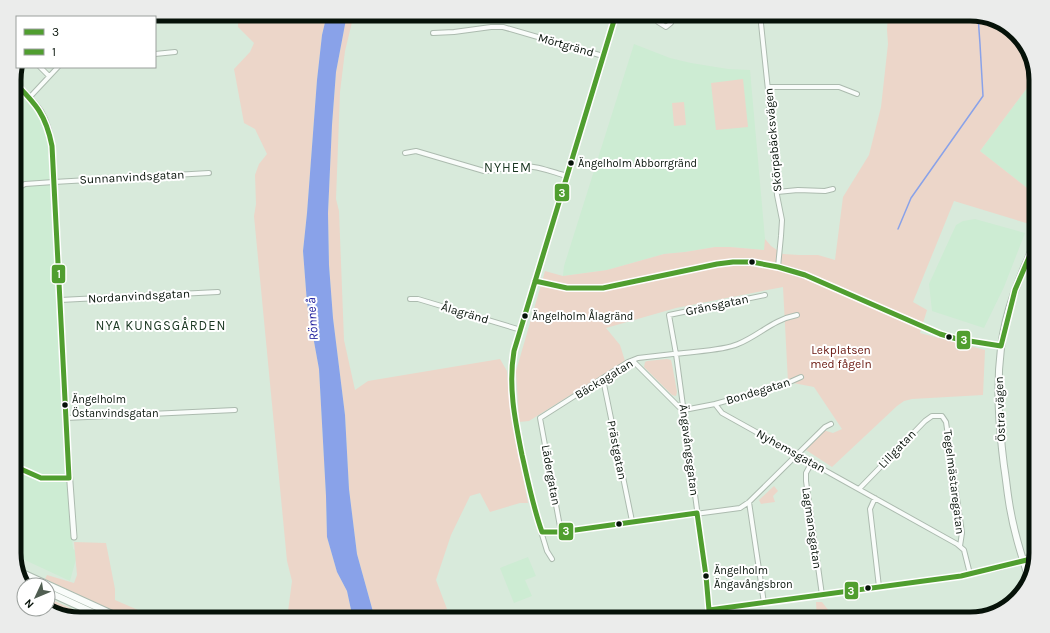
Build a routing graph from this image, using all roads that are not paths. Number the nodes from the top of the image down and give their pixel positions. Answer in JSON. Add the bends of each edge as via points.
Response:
{"nodes":[{"id":1,"x":614,"y":21,"type":"edge"},
{"id":2,"x":657,"y":21,"type":"edge"},
{"id":3,"x":671,"y":21,"type":"edge"},
{"id":4,"x":761,"y":21,"type":"edge"},
{"id":5,"x":433,"y":33,"type":"dead end"},
{"id":6,"x":175,"y":52,"type":"dead end"},
{"id":7,"x":156,"y":54,"type":"edge"},
{"id":8,"x":604,"y":56,"type":"junction"},
{"id":9,"x":41,"y":68,"type":"edge"},
{"id":10,"x":57,"y":68,"type":"edge"},
{"id":11,"x":49,"y":76,"type":"junction"},
{"id":12,"x":768,"y":87,"type":"junction"},
{"id":13,"x":21,"y":89,"type":"edge"},
{"id":14,"x":857,"y":94,"type":"dead end"},
{"id":15,"x":30,"y":98,"type":"junction"},
{"id":16,"x":405,"y":153,"type":"dead end"},
{"id":17,"x":209,"y":173,"type":"dead end"},
{"id":18,"x":567,"y":176,"type":"junction"},
{"id":19,"x":54,"y":182,"type":"junction"},
{"id":20,"x":21,"y":186,"type":"edge"},
{"id":21,"x":833,"y":189,"type":"dead end"},
{"id":22,"x":777,"y":192,"type":"junction"},
{"id":23,"x":1029,"y":257,"type":"edge"},
{"id":24,"x":778,"y":267,"type":"junction"},
{"id":25,"x":535,"y":281,"type":"junction"},
{"id":26,"x":218,"y":292,"type":"dead end"},
{"id":27,"x":765,"y":294,"type":"dead end"},
{"id":28,"x":410,"y":299,"type":"dead end"},
{"id":29,"x":60,"y":300,"type":"junction"},
{"id":30,"x":669,"y":315,"type":"joint"},
{"id":31,"x":797,"y":315,"type":"dead end"},
{"id":32,"x":521,"y":330,"type":"junction"},
{"id":33,"x":1001,"y":346,"type":"junction"},
{"id":34,"x":674,"y":354,"type":"junction"},
{"id":35,"x":634,"y":360,"type":"junction"},
{"id":36,"x":801,"y":377,"type":"dead end"},
{"id":37,"x":601,"y":380,"type":"junction"},
{"id":38,"x":715,"y":404,"type":"junction"},
{"id":39,"x":235,"y":410,"type":"dead end"},
{"id":40,"x":684,"y":410,"type":"junction"},
{"id":41,"x":939,"y":416,"type":"joint"},
{"id":42,"x":66,"y":418,"type":"junction"},
{"id":43,"x":540,"y":418,"type":"joint"},
{"id":44,"x":831,"y":424,"type":"dead end"},
{"id":45,"x":797,"y":454,"type":"junction"},
{"id":46,"x":812,"y":462,"type":"junction"},
{"id":47,"x":21,"y":469,"type":"edge"},
{"id":48,"x":69,"y":478,"type":"junction"},
{"id":49,"x":859,"y":489,"type":"junction"},
{"id":50,"x":875,"y":498,"type":"junction"},
{"id":51,"x":750,"y":502,"type":"junction"},
{"id":52,"x":697,"y":513,"type":"junction"},
{"id":53,"x":632,"y":522,"type":"junction"},
{"id":54,"x":542,"y":532,"type":"junction"},
{"id":55,"x":561,"y":532,"type":"junction"},
{"id":56,"x":74,"y":538,"type":"dead end"},
{"id":57,"x":960,"y":546,"type":"junction"},
{"id":58,"x":552,"y":559,"type":"dead end"},
{"id":59,"x":1028,"y":560,"type":"edge"},
{"id":60,"x":1023,"y":562,"type":"junction"},
{"id":61,"x":1026,"y":571,"type":"edge"},
{"id":62,"x":25,"y":574,"type":"edge"},
{"id":63,"x":970,"y":574,"type":"junction"},
{"id":64,"x":879,"y":587,"type":"junction"},
{"id":65,"x":822,"y":595,"type":"junction"},
{"id":66,"x":56,"y":596,"type":"edge"},
{"id":67,"x":764,"y":603,"type":"junction"},
{"id":68,"x":92,"y":612,"type":"edge"},
{"id":69,"x":107,"y":612,"type":"edge"}],
"edges":[{"from":1,"to":8,"type":"street"},
{"from":2,"to":3,"type":"street","via":[[666,27]]},
{"from":4,"to":12,"type":"street","name":"Skörpabäcksvägen"},
{"from":5,"to":8,"type":"street","name":"Mörtgränd","via":[[503,27]]},
{"from":6,"to":7,"type":"street"},
{"from":8,"to":18,"type":"street"},
{"from":9,"to":11,"type":"street"},
{"from":10,"to":11,"type":"street"},
{"from":11,"to":15,"type":"street"},
{"from":12,"to":14,"type":"street","via":[[839,87]]},
{"from":12,"to":22,"type":"street","name":"Skörpabäcksvägen"},
{"from":13,"to":15,"type":"street"},
{"from":15,"to":19,"type":"street","via":[[41,112],[47,126]]},
{"from":16,"to":18,"type":"street","via":[[416,151],[484,171],[526,166]]},
{"from":17,"to":19,"type":"street","name":"Sunnanvindsgatan"},
{"from":18,"to":25,"type":"street"},
{"from":19,"to":20,"type":"street","name":"Sunnanvindsgatan"},
{"from":19,"to":29,"type":"street"},
{"from":21,"to":22,"type":"street","via":[[825,192]]},
{"from":22,"to":24,"type":"street","name":"Skörpabäcksvägen","via":[[782,225]]},
{"from":23,"to":33,"type":"main road","name":"Östra vägen","via":[[1015,290]]},
{"from":24,"to":25,"type":"street","via":[[752,262],[733,262],[603,288],[567,288]]},
{"from":24,"to":33,"type":"street","via":[[805,275],[940,334]]},
{"from":25,"to":32,"type":"street"},
{"from":26,"to":29,"type":"street","name":"Nordanvindsgatan"},
{"from":27,"to":30,"type":"street","name":"Gränsgatan"},
{"from":28,"to":32,"type":"street","name":"Ålagränd","via":[[418,299]]},
{"from":29,"to":42,"type":"street"},
{"from":30,"to":34,"type":"street","name":"Ängavångsgatan"},
{"from":31,"to":34,"type":"street","name":"Bäckagatan","via":[[775,322],[734,346]]},
{"from":32,"to":54,"type":"street","via":[[511,367],[514,415],[532,500]]},
{"from":33,"to":60,"type":"main road","name":"Östra vägen","via":[[997,394],[999,428],[1009,503]]},
{"from":34,"to":35,"type":"street","name":"Bäckagatan"},
{"from":34,"to":40,"type":"street","name":"Ängavångsgatan"},
{"from":35,"to":37,"type":"street","name":"Bäckagatan"},
{"from":35,"to":40,"type":"street"},
{"from":36,"to":38,"type":"street","name":"Bondegatan","via":[[783,385]]},
{"from":37,"to":43,"type":"street","name":"Bäckagatan"},
{"from":37,"to":53,"type":"street","name":"Prästgatan","via":[[604,384]]},
{"from":38,"to":40,"type":"street"},
{"from":38,"to":45,"type":"street","name":"Nyhemsgatan","via":[[722,413]]},
{"from":39,"to":42,"type":"street"},
{"from":40,"to":52,"type":"street","name":"Ängavångsgatan"},
{"from":41,"to":49,"type":"street","name":"Lillgatan","via":[[925,420]]},
{"from":41,"to":57,"type":"street","name":"Tegelmästaregatan","via":[[946,422],[962,533]]},
{"from":42,"to":48,"type":"street"},
{"from":43,"to":55,"type":"street","name":"Lädergatan"},
{"from":44,"to":45,"type":"street"},
{"from":45,"to":46,"type":"street","name":"Nyhemsgatan"},
{"from":45,"to":51,"type":"street"},
{"from":46,"to":49,"type":"street","name":"Nyhemsgatan"},
{"from":46,"to":65,"type":"street","name":"Lagmansgatan","via":[[806,473],[806,481]]},
{"from":47,"to":48,"type":"street","via":[[41,478]]},
{"from":48,"to":56,"type":"street"},
{"from":49,"to":50,"type":"street","name":"Nyhemsgatan"},
{"from":50,"to":57,"type":"street","name":"Nyhemsgatan"},
{"from":50,"to":64,"type":"street","via":[[870,509]]},
{"from":51,"to":52,"type":"street","via":[[740,508]]},
{"from":51,"to":67,"type":"street"},
{"from":52,"to":53,"type":"street"},
{"from":52,"to":67,"type":"street","name":"Ängavångsgatan","via":[[709,610]]},
{"from":53,"to":55,"type":"street"},
{"from":54,"to":55,"type":"street"},
{"from":54,"to":58,"type":"street"},
{"from":57,"to":63,"type":"street","name":"Tegelmästaregatan","via":[[965,553]]},
{"from":59,"to":60,"type":"street"},
{"from":60,"to":61,"type":"main road","name":"Östra vägen"},
{"from":60,"to":63,"type":"street"},
{"from":62,"to":69,"type":"main road"},
{"from":63,"to":64,"type":"street"},
{"from":64,"to":65,"type":"street"},
{"from":65,"to":67,"type":"street"},
{"from":66,"to":68,"type":"main road"}]}
